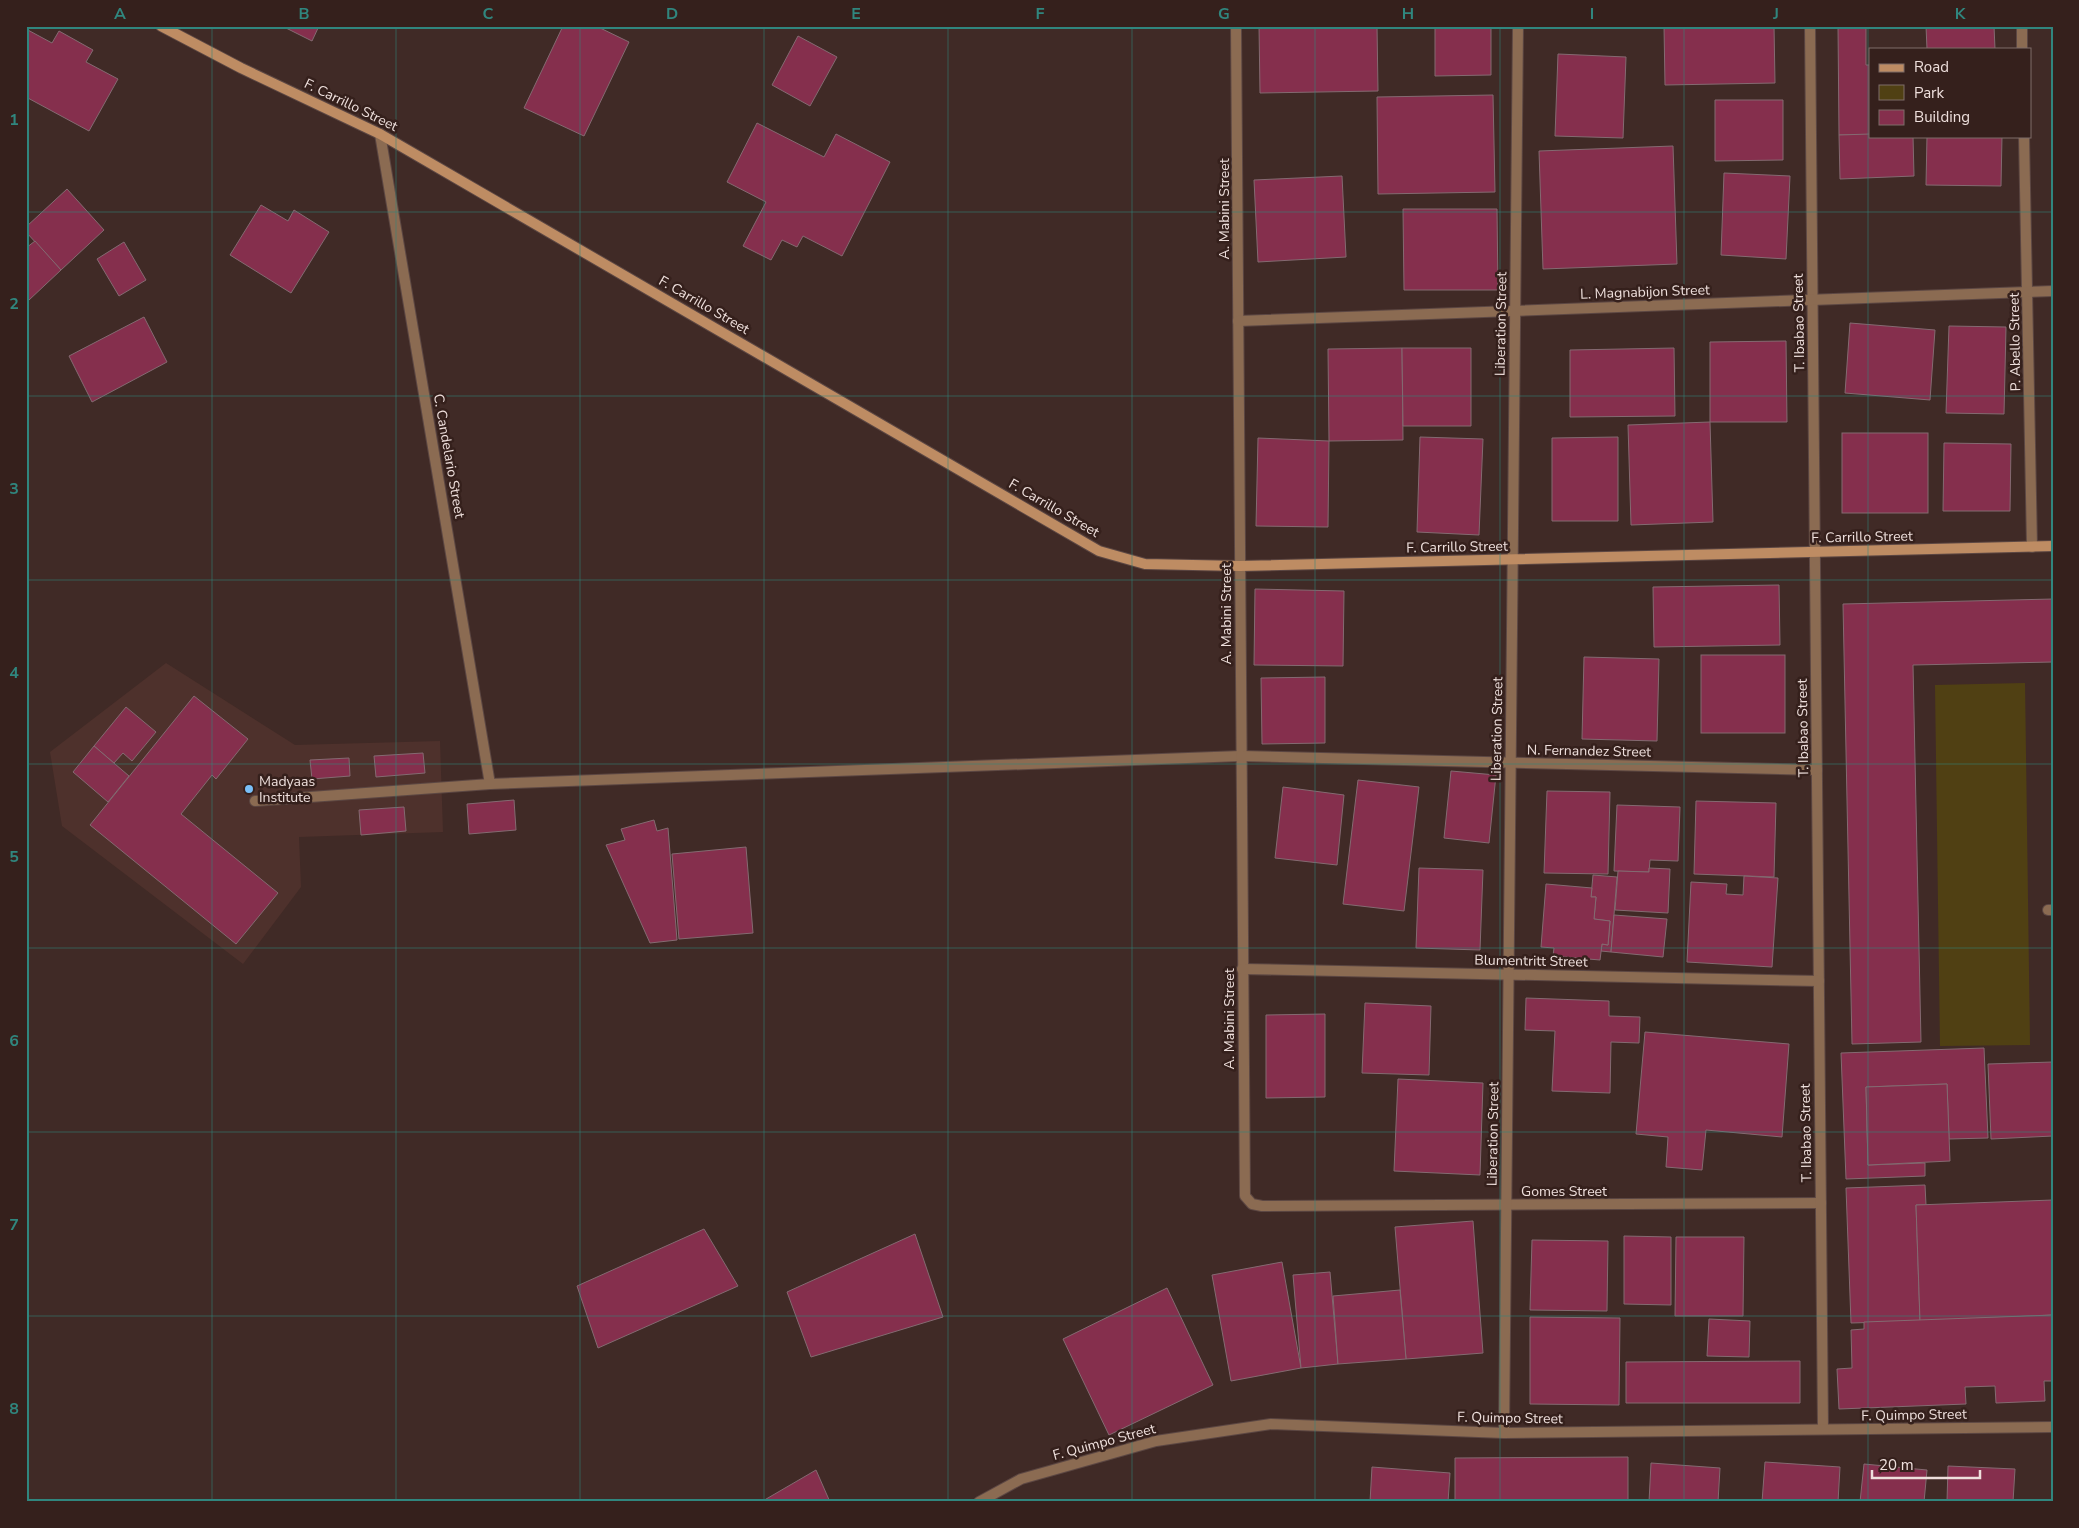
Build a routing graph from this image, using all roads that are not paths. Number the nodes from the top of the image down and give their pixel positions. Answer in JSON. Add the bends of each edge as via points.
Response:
{"nodes":[{"id":1,"x":160,"y":26,"type":"edge"},
{"id":2,"x":1236,"y":26,"type":"edge"},
{"id":3,"x":1518,"y":26,"type":"edge"},
{"id":4,"x":1810,"y":26,"type":"edge"},
{"id":5,"x":2022,"y":26,"type":"edge"},
{"id":6,"x":2022,"y":48,"type":"edge"},
{"id":7,"x":380,"y":134,"type":"junction"},
{"id":8,"x":2024,"y":138,"type":"edge"},
{"id":9,"x":2053,"y":291,"type":"edge"},
{"id":10,"x":2028,"y":292,"type":"junction"},
{"id":11,"x":1812,"y":300,"type":"junction"},
{"id":12,"x":1515,"y":311,"type":"junction"},
{"id":13,"x":1238,"y":321,"type":"junction"},
{"id":14,"x":2053,"y":546,"type":"edge"},
{"id":15,"x":2032,"y":547,"type":"junction"},
{"id":16,"x":1815,"y":552,"type":"junction"},
{"id":17,"x":1513,"y":560,"type":"junction"},
{"id":18,"x":1240,"y":566,"type":"junction"},
{"id":19,"x":1241,"y":756,"type":"junction"},
{"id":20,"x":1511,"y":763,"type":"junction"},
{"id":21,"x":1817,"y":770,"type":"junction"},
{"id":22,"x":490,"y":784,"type":"junction"},
{"id":23,"x":255,"y":802,"type":"dead end"},
{"id":24,"x":1242,"y":968,"type":"junction"},
{"id":25,"x":1509,"y":974,"type":"junction"},
{"id":26,"x":1818,"y":981,"type":"junction"},
{"id":27,"x":1249,"y":1201,"type":"joint"},
{"id":28,"x":1821,"y":1203,"type":"junction"},
{"id":29,"x":1506,"y":1205,"type":"junction"},
{"id":30,"x":2053,"y":1427,"type":"edge"},
{"id":31,"x":1823,"y":1429,"type":"junction"},
{"id":32,"x":1504,"y":1433,"type":"junction"},
{"id":33,"x":979,"y":1502,"type":"edge"}],
"edges":[{"from":1,"to":7,"type":"street","name":"F. Carrillo Street"},
{"from":2,"to":13,"type":"street","name":"A. Mabini Street"},
{"from":3,"to":12,"type":"street","name":"Liberation Street"},
{"from":4,"to":11,"type":"street","name":"T. Ibabao Street"},
{"from":5,"to":6,"type":"street"},
{"from":7,"to":18,"type":"street","name":"F. Carrillo Street","via":[[1099,550],[1146,564]]},
{"from":7,"to":22,"type":"street","name":"C. Candelario Street"},
{"from":8,"to":10,"type":"street","name":"P. Abello Street"},
{"from":9,"to":10,"type":"street","name":"L. Magnabijon Street"},
{"from":10,"to":11,"type":"street","name":"L. Magnabijon Street"},
{"from":10,"to":15,"type":"street","name":"P. Abello Street"},
{"from":11,"to":12,"type":"street","name":"L. Magnabijon Street"},
{"from":11,"to":16,"type":"street","name":"T. Ibabao Street"},
{"from":12,"to":13,"type":"street","name":"L. Magnabijon Street"},
{"from":12,"to":17,"type":"street","name":"Liberation Street"},
{"from":13,"to":18,"type":"street","name":"A. Mabini Street"},
{"from":14,"to":15,"type":"street","name":"F. Carrillo Street"},
{"from":15,"to":16,"type":"street","name":"F. Carrillo Street"},
{"from":16,"to":17,"type":"street","name":"F. Carrillo Street"},
{"from":16,"to":21,"type":"street","name":"T. Ibabao Street"},
{"from":17,"to":18,"type":"street","name":"F. Carrillo Street"},
{"from":17,"to":20,"type":"street","name":"Liberation Street"},
{"from":18,"to":19,"type":"street","name":"A. Mabini Street"},
{"from":19,"to":20,"type":"street","name":"N. Fernandez Street"},
{"from":19,"to":22,"type":"street","name":"N. Fernandez Street"},
{"from":19,"to":24,"type":"street","name":"A. Mabini Street"},
{"from":20,"to":21,"type":"street","name":"N. Fernandez Street"},
{"from":20,"to":25,"type":"street","name":"Liberation Street"},
{"from":21,"to":26,"type":"street","name":"T. Ibabao Street"},
{"from":22,"to":23,"type":"street","name":"N. Fernandez Street"},
{"from":24,"to":25,"type":"street","name":"Blumentritt Street"},
{"from":24,"to":27,"type":"street","name":"A. Mabini Street","via":[[1244,1190]]},
{"from":25,"to":26,"type":"street","name":"Blumentritt Street"},
{"from":25,"to":29,"type":"street","name":"Liberation Street"},
{"from":26,"to":28,"type":"street","name":"T. Ibabao Street"},
{"from":27,"to":29,"type":"street","name":"Gomes Street","via":[[1257,1206]]},
{"from":28,"to":29,"type":"street","name":"Gomes Street"},
{"from":28,"to":31,"type":"street","name":"T. Ibabao Street"},
{"from":29,"to":32,"type":"street","name":"Liberation Street"},
{"from":30,"to":31,"type":"street","name":"F. Quimpo Street"},
{"from":31,"to":32,"type":"street","name":"F. Quimpo Street"},
{"from":32,"to":33,"type":"street","name":"F. Quimpo Street","via":[[1271,1424],[1156,1441],[1021,1478]]}]}
